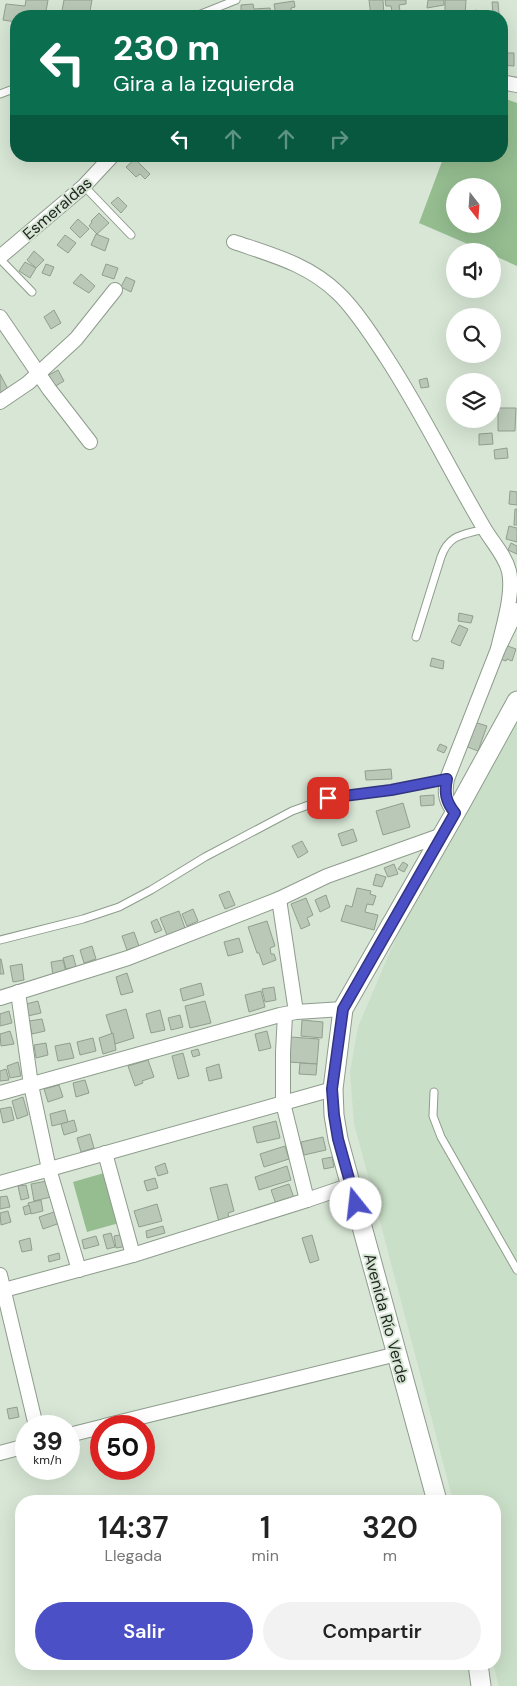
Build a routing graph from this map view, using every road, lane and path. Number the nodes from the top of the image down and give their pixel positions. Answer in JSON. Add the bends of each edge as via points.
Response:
{"nodes":[{"id":1,"x":236,"y":0,"type":"edge"},
{"id":2,"x":211,"y":10,"type":"edge"},
{"id":3,"x":106,"y":162,"type":"edge"},
{"id":4,"x":84,"y":186,"type":"junction"},
{"id":5,"x":132,"y":235,"type":"dead end"},
{"id":6,"x":234,"y":242,"type":"dead end"},
{"id":7,"x":0,"y":258,"type":"edge"},
{"id":8,"x":115,"y":290,"type":"dead end"},
{"id":9,"x":32,"y":292,"type":"dead end"},
{"id":10,"x":0,"y":317,"type":"edge"},
{"id":11,"x":38,"y":373,"type":"junction"},
{"id":12,"x":0,"y":402,"type":"edge"},
{"id":13,"x":90,"y":442,"type":"dead end"},
{"id":14,"x":484,"y":529,"type":"junction"},
{"id":15,"x":517,"y":610,"type":"edge"},
{"id":16,"x":416,"y":637,"type":"dead end"},
{"id":17,"x":498,"y":649,"type":"junction"},
{"id":18,"x":517,"y":701,"type":"edge"},
{"id":19,"x":447,"y":779,"type":"junction"},
{"id":20,"x":455,"y":813,"type":"junction"},
{"id":21,"x":442,"y":835,"type":"junction"},
{"id":22,"x":279,"y":899,"type":"junction"},
{"id":23,"x":0,"y":940,"type":"edge"},
{"id":24,"x":18,"y":992,"type":"junction"},
{"id":25,"x":0,"y":998,"type":"edge"},
{"id":26,"x":343,"y":1009,"type":"junction"},
{"id":27,"x":291,"y":1014,"type":"junction"},
{"id":28,"x":31,"y":1085,"type":"junction"},
{"id":29,"x":332,"y":1089,"type":"junction"},
{"id":30,"x":434,"y":1092,"type":"dead end"},
{"id":31,"x":0,"y":1093,"type":"edge"},
{"id":32,"x":283,"y":1103,"type":"junction"},
{"id":33,"x":104,"y":1153,"type":"junction"},
{"id":34,"x":49,"y":1169,"type":"junction"},
{"id":35,"x":0,"y":1183,"type":"edge"},
{"id":36,"x":351,"y":1185,"type":"junction"},
{"id":37,"x":308,"y":1200,"type":"junction"},
{"id":38,"x":133,"y":1256,"type":"junction"},
{"id":39,"x":78,"y":1270,"type":"junction"},
{"id":40,"x":517,"y":1270,"type":"edge"},
{"id":41,"x":0,"y":1275,"type":"edge"},
{"id":42,"x":4,"y":1290,"type":"junction"},
{"id":43,"x":398,"y":1354,"type":"junction"},
{"id":44,"x":33,"y":1415,"type":"edge"},
{"id":45,"x":151,"y":1415,"type":"edge"},
{"id":46,"x":15,"y":1449,"type":"edge"},
{"id":47,"x":0,"y":1452,"type":"edge"},
{"id":48,"x":434,"y":1495,"type":"edge"},
{"id":49,"x":479,"y":1670,"type":"edge"},
{"id":50,"x":481,"y":1686,"type":"edge"}],
"edges":[{"from":1,"to":2,"type":"lane"},
{"from":3,"to":4,"type":"street","name":"Esmeraldas"},
{"from":4,"to":5,"type":"lane"},
{"from":4,"to":7,"type":"street","name":"Esmeraldas"},
{"from":6,"to":14,"type":"street","via":[[291,261],[339,293],[370,333],[408,392]]},
{"from":7,"to":9,"type":"lane"},
{"from":8,"to":11,"type":"street","via":[[76,339]]},
{"from":10,"to":11,"type":"street"},
{"from":11,"to":12,"type":"street"},
{"from":11,"to":13,"type":"street"},
{"from":14,"to":16,"type":"lane","via":[[452,538],[443,550]]},
{"from":14,"to":17,"type":"street","via":[[509,572],[510,598]]},
{"from":15,"to":17,"type":"street"},
{"from":17,"to":19,"type":"street"},
{"from":18,"to":20,"type":"main road","name":"Avenida Río Verde"},
{"from":19,"to":20,"type":"street","via":[[445,796]]},
{"from":19,"to":23,"type":"lane","via":[[328,798],[292,811],[119,907]]},
{"from":20,"to":21,"type":"main road","name":"Avenida Río Verde"},
{"from":21,"to":22,"type":"street","via":[[327,876]]},
{"from":21,"to":26,"type":"main road","name":"Avenida Río Verde"},
{"from":22,"to":24,"type":"street","via":[[128,958]]},
{"from":22,"to":27,"type":"street"},
{"from":24,"to":25,"type":"street"},
{"from":24,"to":28,"type":"street"},
{"from":26,"to":27,"type":"street"},
{"from":26,"to":29,"type":"main road","name":"Avenida Río Verde"},
{"from":27,"to":28,"type":"street"},
{"from":27,"to":32,"type":"street","via":[[283,1052]]},
{"from":28,"to":31,"type":"street"},
{"from":28,"to":34,"type":"street"},
{"from":29,"to":32,"type":"street"},
{"from":29,"to":36,"type":"main road","name":"Avenida Río Verde","via":[[338,1139]]},
{"from":30,"to":40,"type":"lane","via":[[433,1116],[440,1137]]},
{"from":32,"to":33,"type":"street"},
{"from":32,"to":37,"type":"street"},
{"from":33,"to":34,"type":"street"},
{"from":33,"to":38,"type":"street"},
{"from":34,"to":35,"type":"street"},
{"from":34,"to":39,"type":"street"},
{"from":36,"to":37,"type":"street"},
{"from":36,"to":43,"type":"main road","name":"Avenida Río Verde"},
{"from":37,"to":38,"type":"street"},
{"from":38,"to":39,"type":"street"},
{"from":39,"to":42,"type":"street"},
{"from":41,"to":42,"type":"street"},
{"from":42,"to":44,"type":"street"},
{"from":43,"to":45,"type":"street"},
{"from":43,"to":48,"type":"main road","name":"Avenida Río Verde"},
{"from":46,"to":47,"type":"street"},
{"from":49,"to":50,"type":"main road"}]}
